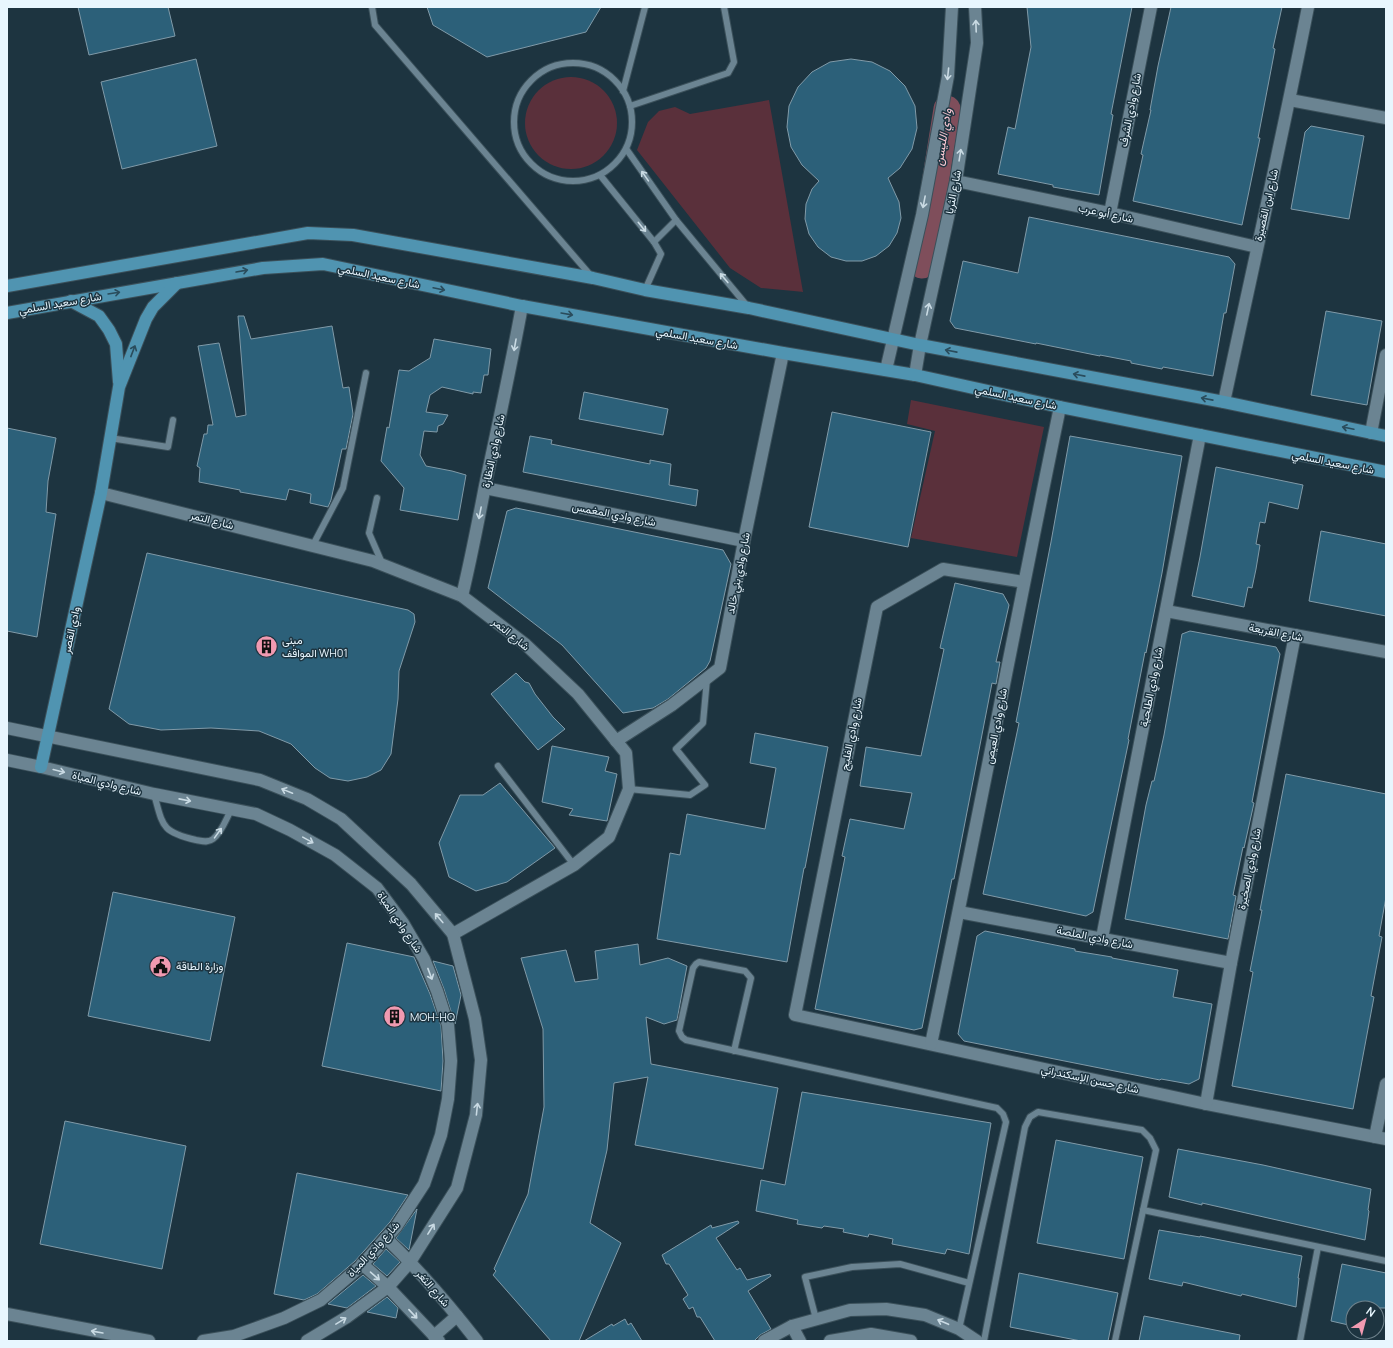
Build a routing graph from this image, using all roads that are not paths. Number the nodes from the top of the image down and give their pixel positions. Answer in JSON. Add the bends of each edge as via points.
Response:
{"nodes":[{"id":1,"x":372,"y":7,"type":"edge"},
{"id":2,"x":645,"y":7,"type":"edge"},
{"id":3,"x":724,"y":7,"type":"edge"},
{"id":4,"x":952,"y":7,"type":"edge"},
{"id":5,"x":975,"y":7,"type":"edge"},
{"id":6,"x":1151,"y":7,"type":"edge"},
{"id":7,"x":1308,"y":7,"type":"edge"},
{"id":8,"x":624,"y":91,"type":"junction"},
{"id":9,"x":1290,"y":100,"type":"junction"},
{"id":10,"x":630,"y":106,"type":"junction"},
{"id":11,"x":1386,"y":118,"type":"edge"},
{"id":12,"x":627,"y":150,"type":"junction"},
{"id":13,"x":600,"y":175,"type":"junction"},
{"id":14,"x":956,"y":181,"type":"junction"},
{"id":15,"x":1110,"y":213,"type":"junction"},
{"id":16,"x":676,"y":220,"type":"junction"},
{"id":17,"x":654,"y":242,"type":"junction"},
{"id":18,"x":1257,"y":247,"type":"junction"},
{"id":19,"x":593,"y":278,"type":"junction"},
{"id":20,"x":177,"y":283,"type":"junction"},
{"id":21,"x":7,"y":286,"type":"edge"},
{"id":22,"x":645,"y":290,"type":"junction"},
{"id":23,"x":71,"y":300,"type":"junction"},
{"id":24,"x":522,"y":306,"type":"junction"},
{"id":25,"x":749,"y":308,"type":"junction"},
{"id":26,"x":7,"y":313,"type":"edge"},
{"id":27,"x":894,"y":339,"type":"junction"},
{"id":28,"x":920,"y":345,"type":"junction"},
{"id":29,"x":783,"y":353,"type":"junction"},
{"id":30,"x":1386,"y":355,"type":"edge"},
{"id":31,"x":886,"y":370,"type":"junction"},
{"id":32,"x":366,"y":373,"type":"dead end"},
{"id":33,"x":915,"y":375,"type":"junction"},
{"id":34,"x":119,"y":387,"type":"junction"},
{"id":35,"x":1224,"y":402,"type":"junction"},
{"id":36,"x":1060,"y":407,"type":"junction"},
{"id":37,"x":173,"y":420,"type":"dead end"},
{"id":38,"x":1371,"y":433,"type":"junction"},
{"id":39,"x":1200,"y":435,"type":"junction"},
{"id":40,"x":1386,"y":436,"type":"edge"},
{"id":41,"x":110,"y":438,"type":"junction"},
{"id":42,"x":1386,"y":472,"type":"edge"},
{"id":43,"x":485,"y":488,"type":"junction"},
{"id":44,"x":101,"y":493,"type":"junction"},
{"id":45,"x":377,"y":498,"type":"dead end"},
{"id":46,"x":744,"y":541,"type":"junction"},
{"id":47,"x":313,"y":545,"type":"junction"},
{"id":48,"x":382,"y":565,"type":"junction"},
{"id":49,"x":1024,"y":582,"type":"junction"},
{"id":50,"x":462,"y":596,"type":"junction"},
{"id":51,"x":1166,"y":611,"type":"junction"},
{"id":52,"x":1295,"y":636,"type":"junction"},
{"id":53,"x":1386,"y":652,"type":"edge"},
{"id":54,"x":707,"y":678,"type":"junction"},
{"id":55,"x":7,"y":728,"type":"edge"},
{"id":56,"x":48,"y":736,"type":"junction"},
{"id":57,"x":616,"y":741,"type":"junction"},
{"id":58,"x":7,"y":760,"type":"edge"},
{"id":59,"x":498,"y":766,"type":"dead end"},
{"id":60,"x":41,"y":767,"type":"junction"},
{"id":61,"x":629,"y":789,"type":"junction"},
{"id":62,"x":154,"y":794,"type":"junction"},
{"id":63,"x":231,"y":810,"type":"junction"},
{"id":64,"x":574,"y":864,"type":"junction"},
{"id":65,"x":959,"y":912,"type":"junction"},
{"id":66,"x":453,"y":934,"type":"junction"},
{"id":67,"x":1102,"y":938,"type":"junction"},
{"id":68,"x":1231,"y":963,"type":"junction"},
{"id":69,"x":795,"y":1015,"type":"joint"},
{"id":70,"x":931,"y":1044,"type":"junction"},
{"id":71,"x":734,"y":1051,"type":"junction"},
{"id":72,"x":1386,"y":1084,"type":"edge"},
{"id":73,"x":1206,"y":1104,"type":"junction"},
{"id":74,"x":1381,"y":1138,"type":"edge"},
{"id":75,"x":1144,"y":1210,"type":"junction"},
{"id":76,"x":386,"y":1238,"type":"junction"},
{"id":77,"x":1318,"y":1247,"type":"junction"},
{"id":78,"x":1386,"y":1261,"type":"edge"},
{"id":79,"x":410,"y":1262,"type":"junction"},
{"id":80,"x":362,"y":1264,"type":"junction"},
{"id":81,"x":969,"y":1283,"type":"junction"},
{"id":82,"x":388,"y":1287,"type":"junction"},
{"id":83,"x":7,"y":1314,"type":"edge"},
{"id":84,"x":457,"y":1316,"type":"junction"},
{"id":85,"x":816,"y":1319,"type":"junction"},
{"id":86,"x":792,"y":1326,"type":"junction"},
{"id":87,"x":959,"y":1329,"type":"junction"},
{"id":88,"x":436,"y":1338,"type":"edge"},
{"id":89,"x":150,"y":1341,"type":"edge"},
{"id":90,"x":203,"y":1341,"type":"edge"},
{"id":91,"x":307,"y":1341,"type":"edge"},
{"id":92,"x":477,"y":1341,"type":"edge"},
{"id":93,"x":764,"y":1341,"type":"edge"},
{"id":94,"x":800,"y":1341,"type":"edge"},
{"id":95,"x":830,"y":1341,"type":"edge"},
{"id":96,"x":911,"y":1341,"type":"edge"},
{"id":97,"x":977,"y":1341,"type":"edge"},
{"id":98,"x":984,"y":1341,"type":"edge"},
{"id":99,"x":1115,"y":1341,"type":"edge"},
{"id":100,"x":1300,"y":1341,"type":"edge"}],
"edges":[{"from":1,"to":19,"type":"lane","via":[[375,26]]},
{"from":2,"to":8,"type":"lane"},
{"from":3,"to":10,"type":"lane","via":[[734,62],[728,73]]},
{"from":4,"to":27,"type":"street","one_way":true,"via":[[948,76],[922,215]]},
{"from":14,"to":5,"type":"street","name":"شارع الثريا","one_way":true,"via":[[976,43]]},
{"from":6,"to":15,"type":"street","name":"شارع وادي الشرف"},
{"from":7,"to":9,"type":"street","name":"شارع ابن القصيرة"},
{"from":8,"to":10,"type":"lane"},
{"from":8,"to":13,"type":"lane","via":[[604,71],[577,62],[565,63],[553,65],[533,77],[525,86],[515,106],[513,129],[516,140],[527,160],[536,168],[556,179],[567,181]]},
{"from":9,"to":11,"type":"street"},
{"from":9,"to":18,"type":"street","name":"شارع ابن القصيرة"},
{"from":10,"to":12,"type":"lane","via":[[633,123]]},
{"from":12,"to":13,"type":"lane","via":[[613,166]]},
{"from":16,"to":12,"type":"lane","one_way":true},
{"from":13,"to":17,"type":"lane","one_way":true},
{"from":14,"to":15,"type":"street","name":"شارع أبو عرب"},
{"from":28,"to":14,"type":"street","name":"شارع الثريا","one_way":true},
{"from":15,"to":18,"type":"street","name":"شارع أبو عرب"},
{"from":16,"to":17,"type":"lane"},
{"from":25,"to":16,"type":"lane","one_way":true},
{"from":17,"to":22,"type":"lane","via":[[661,254]]},
{"from":18,"to":35,"type":"street","name":"شارع ابن القصيرة"},
{"from":19,"to":21,"type":"street","via":[[352,235],[308,233]]},
{"from":19,"to":22,"type":"street"},
{"from":23,"to":20,"type":"street","name":"شارع سعيد السلمي","one_way":true},
{"from":20,"to":24,"type":"street","name":"شارع سعيد السلمي","one_way":true,"via":[[264,268],[323,264]]},
{"from":34,"to":20,"type":"street","one_way":true,"via":[[146,319],[153,307]]},
{"from":22,"to":25,"type":"street"},
{"from":23,"to":26,"type":"street","name":"شارع سعيد السلمي"},
{"from":23,"to":34,"type":"street","via":[[99,316],[109,330],[116,344]]},
{"from":24,"to":29,"type":"street","name":"شارع سعيد السلمي","one_way":true},
{"from":24,"to":43,"type":"street","name":"شارع وادي النظارة","one_way":true},
{"from":25,"to":27,"type":"street"},
{"from":27,"to":28,"type":"street"},
{"from":27,"to":31,"type":"street"},
{"from":28,"to":33,"type":"street","name":"شارع الثريا"},
{"from":35,"to":28,"type":"street","one_way":true},
{"from":29,"to":31,"type":"street","name":"شارع سعيد السلمي"},
{"from":29,"to":46,"type":"street","name":"شارع وادي بني خالد"},
{"from":30,"to":38,"type":"street"},
{"from":31,"to":33,"type":"street","name":"شارع سعيد السلمي"},
{"from":32,"to":47,"type":"lane","via":[[343,488]]},
{"from":33,"to":36,"type":"street","name":"شارع سعيد السلمي"},
{"from":34,"to":41,"type":"street","name":"وادي القصر"},
{"from":38,"to":35,"type":"street","one_way":true},
{"from":36,"to":39,"type":"street","name":"شارع سعيد السلمي"},
{"from":36,"to":49,"type":"street","name":"شارع وادي العيص"},
{"from":37,"to":41,"type":"lane","via":[[168,447]]},
{"from":38,"to":40,"type":"street"},
{"from":39,"to":42,"type":"street","name":"شارع سعيد السلمي"},
{"from":39,"to":51,"type":"street","name":"شارع وادي الطلحية"},
{"from":41,"to":44,"type":"street","name":"وادي القصر"},
{"from":43,"to":46,"type":"street","name":"شارع وادي المغمس"},
{"from":43,"to":50,"type":"street","name":"شارع وادي النظارة","one_way":true},
{"from":44,"to":47,"type":"street","name":"شارع التمر"},
{"from":44,"to":56,"type":"street","name":"وادي القصر"},
{"from":45,"to":48,"type":"lane","via":[[369,533]]},
{"from":46,"to":54,"type":"street","name":"شارع وادي بني خالد","via":[[720,668]]},
{"from":47,"to":48,"type":"street","name":"شارع التمر"},
{"from":48,"to":50,"type":"street","name":"شارع التمر"},
{"from":49,"to":65,"type":"street","name":"شارع وادي العيص"},
{"from":49,"to":69,"type":"street","name":"شارع وادي الفليح","via":[[944,569],[877,608]]},
{"from":50,"to":57,"type":"street","name":"شارع التمر","via":[[525,644],[578,694]]},
{"from":51,"to":52,"type":"street","name":"شارع القريعة"},
{"from":51,"to":67,"type":"street","name":"شارع وادي الطلحية"},
{"from":52,"to":53,"type":"street","name":"شارع القريعة"},
{"from":52,"to":68,"type":"street","name":"شارع وادي الصخيرة"},
{"from":54,"to":57,"type":"street","name":"شارع وادي بني خالد","via":[[672,705]]},
{"from":54,"to":61,"type":"lane","via":[[703,723],[676,749],[705,785],[690,795]]},
{"from":55,"to":56,"type":"street"},
{"from":56,"to":60,"type":"street","name":"وادي القصر"},
{"from":66,"to":56,"type":"street","one_way":true,"via":[[411,884],[347,824],[307,799],[260,780]]},
{"from":57,"to":61,"type":"street","name":"شارع التمر","via":[[626,753]]},
{"from":58,"to":60,"type":"street","name":"شارع وادي المياة"},
{"from":59,"to":64,"type":"lane"},
{"from":60,"to":62,"type":"street","name":"شارع وادي المياة","one_way":true},
{"from":61,"to":64,"type":"street","name":"شارع التمر","via":[[609,837]]},
{"from":62,"to":63,"type":"street","name":"شارع وادي المياة","one_way":true},
{"from":62,"to":63,"type":"lane","one_way":true,"via":[[162,823],[169,831],[205,842],[212,840],[219,833]]},
{"from":63,"to":76,"type":"street","name":"شارع وادي المياة","one_way":true,"via":[[256,814],[290,830],[335,855],[377,888],[403,923],[437,991],[448,1025],[451,1061],[448,1099],[441,1135],[424,1184]]},
{"from":64,"to":66,"type":"street","name":"شارع التمر"},
{"from":65,"to":67,"type":"street","name":"شارع وادي الملصة"},
{"from":65,"to":70,"type":"street","name":"شارع وادي العيص"},
{"from":79,"to":66,"type":"street","one_way":true,"via":[[457,1188],[476,1115],[481,1060],[475,1019]]},
{"from":67,"to":68,"type":"street","name":"شارع وادي الملصة"},
{"from":68,"to":73,"type":"street","name":"شارع وادي الصخيرة"},
{"from":69,"to":70,"type":"street","name":"شارع حسن الإسكندراني"},
{"from":70,"to":73,"type":"street","name":"شارع حسن الإسكندراني"},
{"from":71,"to":71,"type":"lane","via":[[686,1040],[679,1031],[693,968],[699,962],[745,971],[751,978]]},
{"from":71,"to":81,"type":"lane","via":[[997,1108],[1006,1122]]},
{"from":72,"to":74,"type":"street"},
{"from":73,"to":74,"type":"street","name":"شارع حسن الإسكندراني"},
{"from":75,"to":77,"type":"lane"},
{"from":75,"to":98,"type":"lane","via":[[1156,1150],[1142,1130],[1038,1112],[1030,1117],[1025,1127]]},
{"from":75,"to":99,"type":"lane"},
{"from":76,"to":79,"type":"street","name":"شارع الثغر"},
{"from":76,"to":80,"type":"street","name":"شارع وادي المياة"},
{"from":77,"to":78,"type":"lane"},
{"from":77,"to":100,"type":"lane"},
{"from":79,"to":82,"type":"street"},
{"from":79,"to":84,"type":"street","name":"شارع الثغر"},
{"from":80,"to":82,"type":"street","one_way":true},
{"from":80,"to":90,"type":"street","name":"شارع وادي المياة","via":[[322,1300],[284,1318],[234,1336]]},
{"from":81,"to":85,"type":"lane","via":[[900,1264],[852,1268],[805,1277]]},
{"from":81,"to":87,"type":"lane"},
{"from":82,"to":88,"type":"street","one_way":true},
{"from":91,"to":82,"type":"street","one_way":true,"via":[[347,1317]]},
{"from":89,"to":83,"type":"street","one_way":true},
{"from":84,"to":88,"type":"street"},
{"from":84,"to":92,"type":"street","name":"شارع الثغر"},
{"from":85,"to":86,"type":"street"},
{"from":87,"to":85,"type":"street","one_way":true,"via":[[925,1315],[886,1308],[850,1310]]},
{"from":86,"to":93,"type":"street"},
{"from":86,"to":94,"type":"street"},
{"from":87,"to":97,"type":"street"},
{"from":95,"to":96,"type":"street","via":[[872,1334]]}]}
